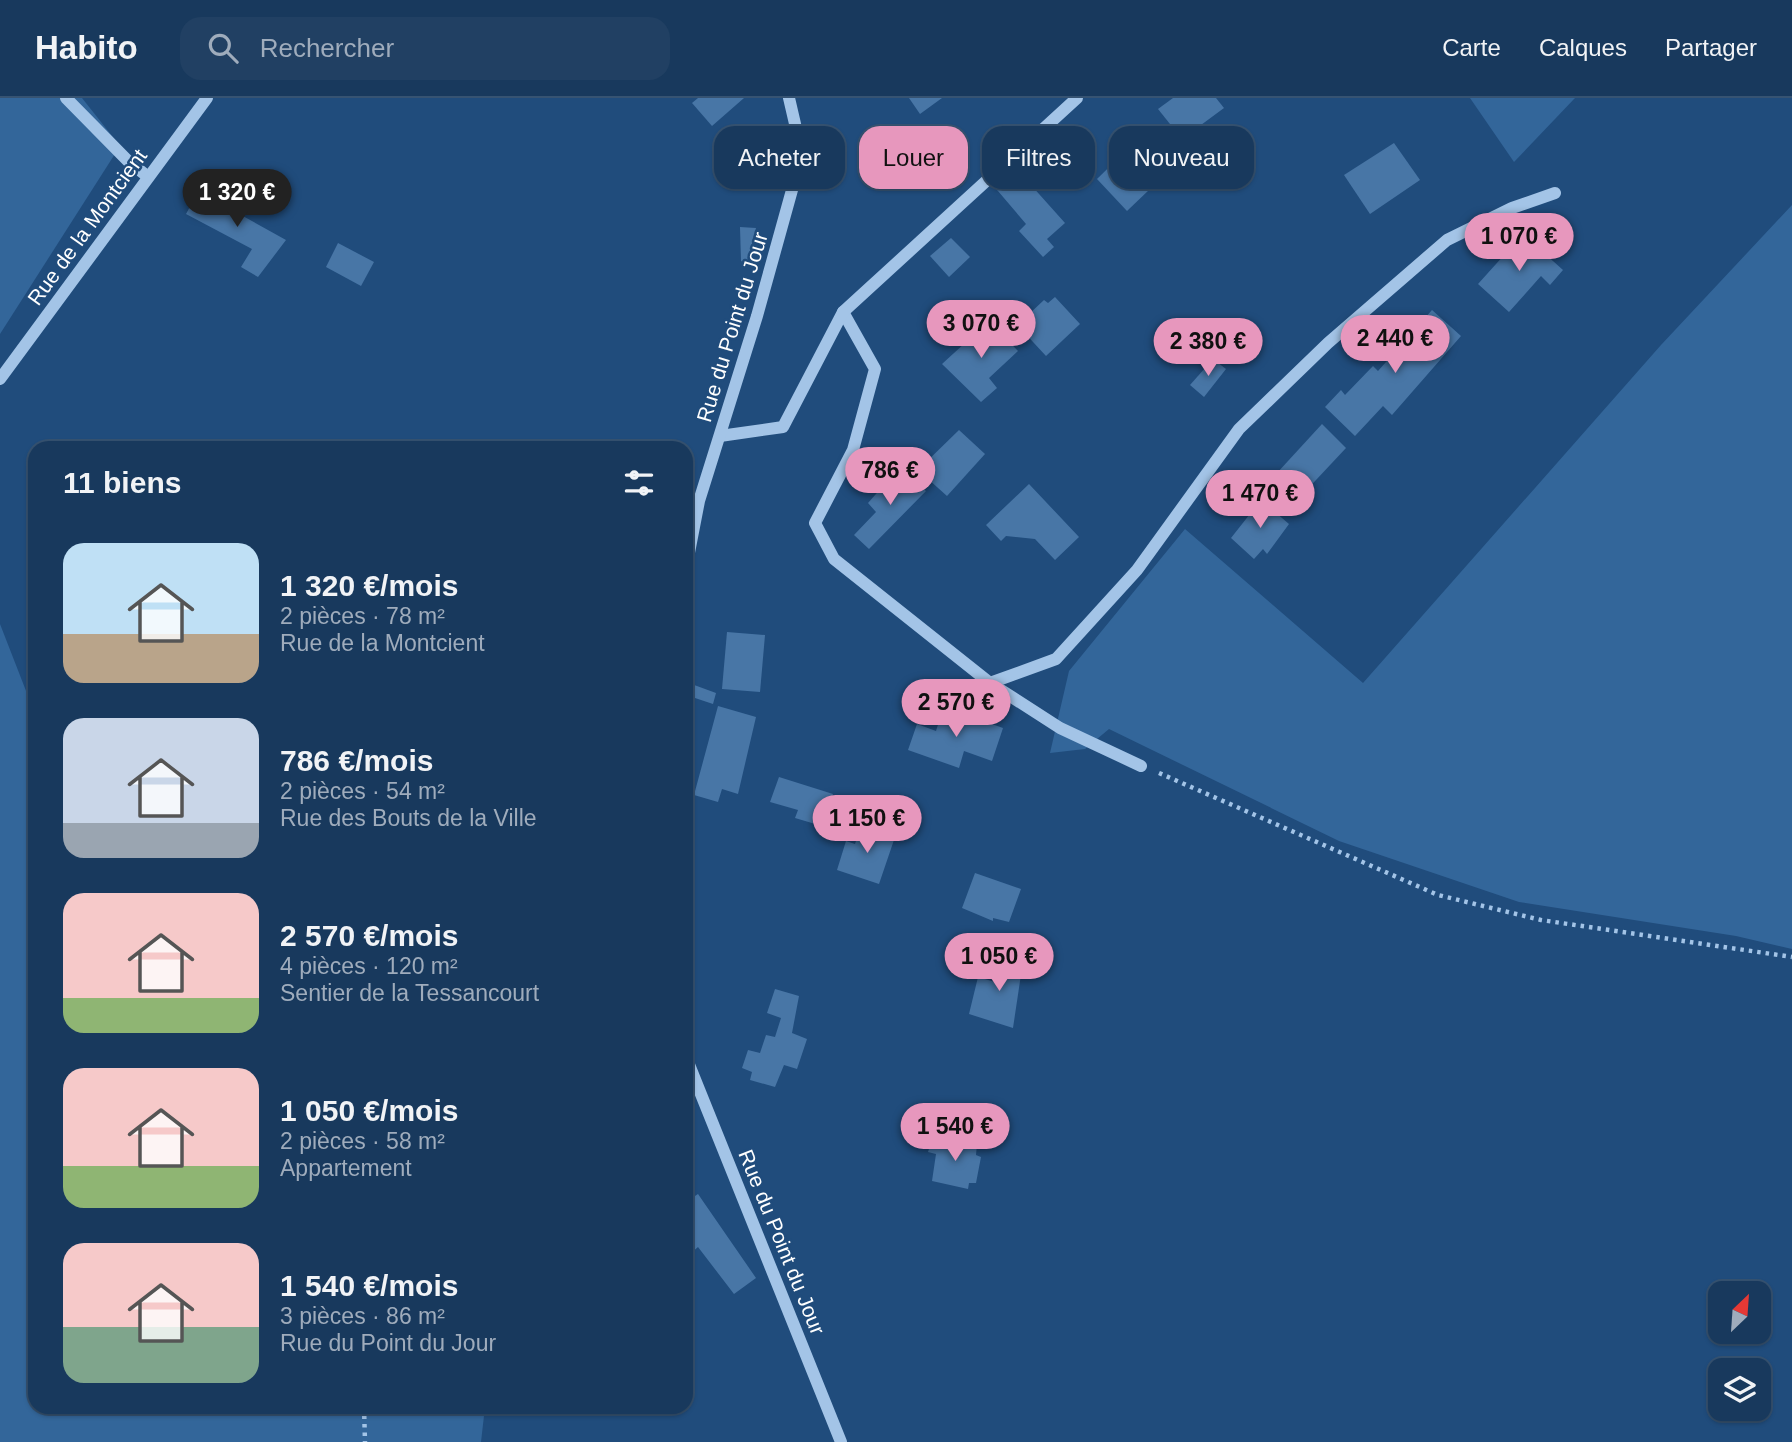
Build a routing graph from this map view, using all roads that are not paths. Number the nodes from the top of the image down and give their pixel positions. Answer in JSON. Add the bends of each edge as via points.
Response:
{"nodes":[{"id":1,"x":66,"y":98,"type":"edge"},
{"id":2,"x":207,"y":98,"type":"edge"},
{"id":3,"x":789,"y":98,"type":"edge"},
{"id":4,"x":1077,"y":98,"type":"edge"},
{"id":5,"x":147,"y":176,"type":"junction"},
{"id":6,"x":1555,"y":193,"type":"dead end"},
{"id":7,"x":843,"y":312,"type":"junction"},
{"id":8,"x":0,"y":379,"type":"edge"},
{"id":9,"x":720,"y":436,"type":"junction"},
{"id":10,"x":693,"y":532,"type":"edge"},
{"id":11,"x":990,"y":683,"type":"junction"},
{"id":12,"x":1141,"y":766,"type":"road end"},
{"id":13,"x":693,"y":1074,"type":"edge"},
{"id":14,"x":841,"y":1442,"type":"edge"}],
"edges":[{"from":1,"to":5,"type":"street"},
{"from":2,"to":5,"type":"street","name":"Rue de la Montcient"},
{"from":3,"to":9,"type":"street","name":"Rue du Point du Jour","via":[[802,154]]},
{"from":4,"to":7,"type":"street"},
{"from":5,"to":8,"type":"street","name":"Rue de la Montcient"},
{"from":6,"to":11,"type":"street","via":[[1447,240],[1338,334],[1239,429],[1137,570],[1056,659]]},
{"from":7,"to":9,"type":"street","via":[[783,427]]},
{"from":7,"to":11,"type":"street","via":[[875,369],[853,450],[815,523],[834,559]]},
{"from":9,"to":10,"type":"street","name":"Rue du Point du Jour"},
{"from":11,"to":12,"type":"street","via":[[1060,728]]},
{"from":13,"to":14,"type":"street","name":"Rue du Point du Jour"}]}
